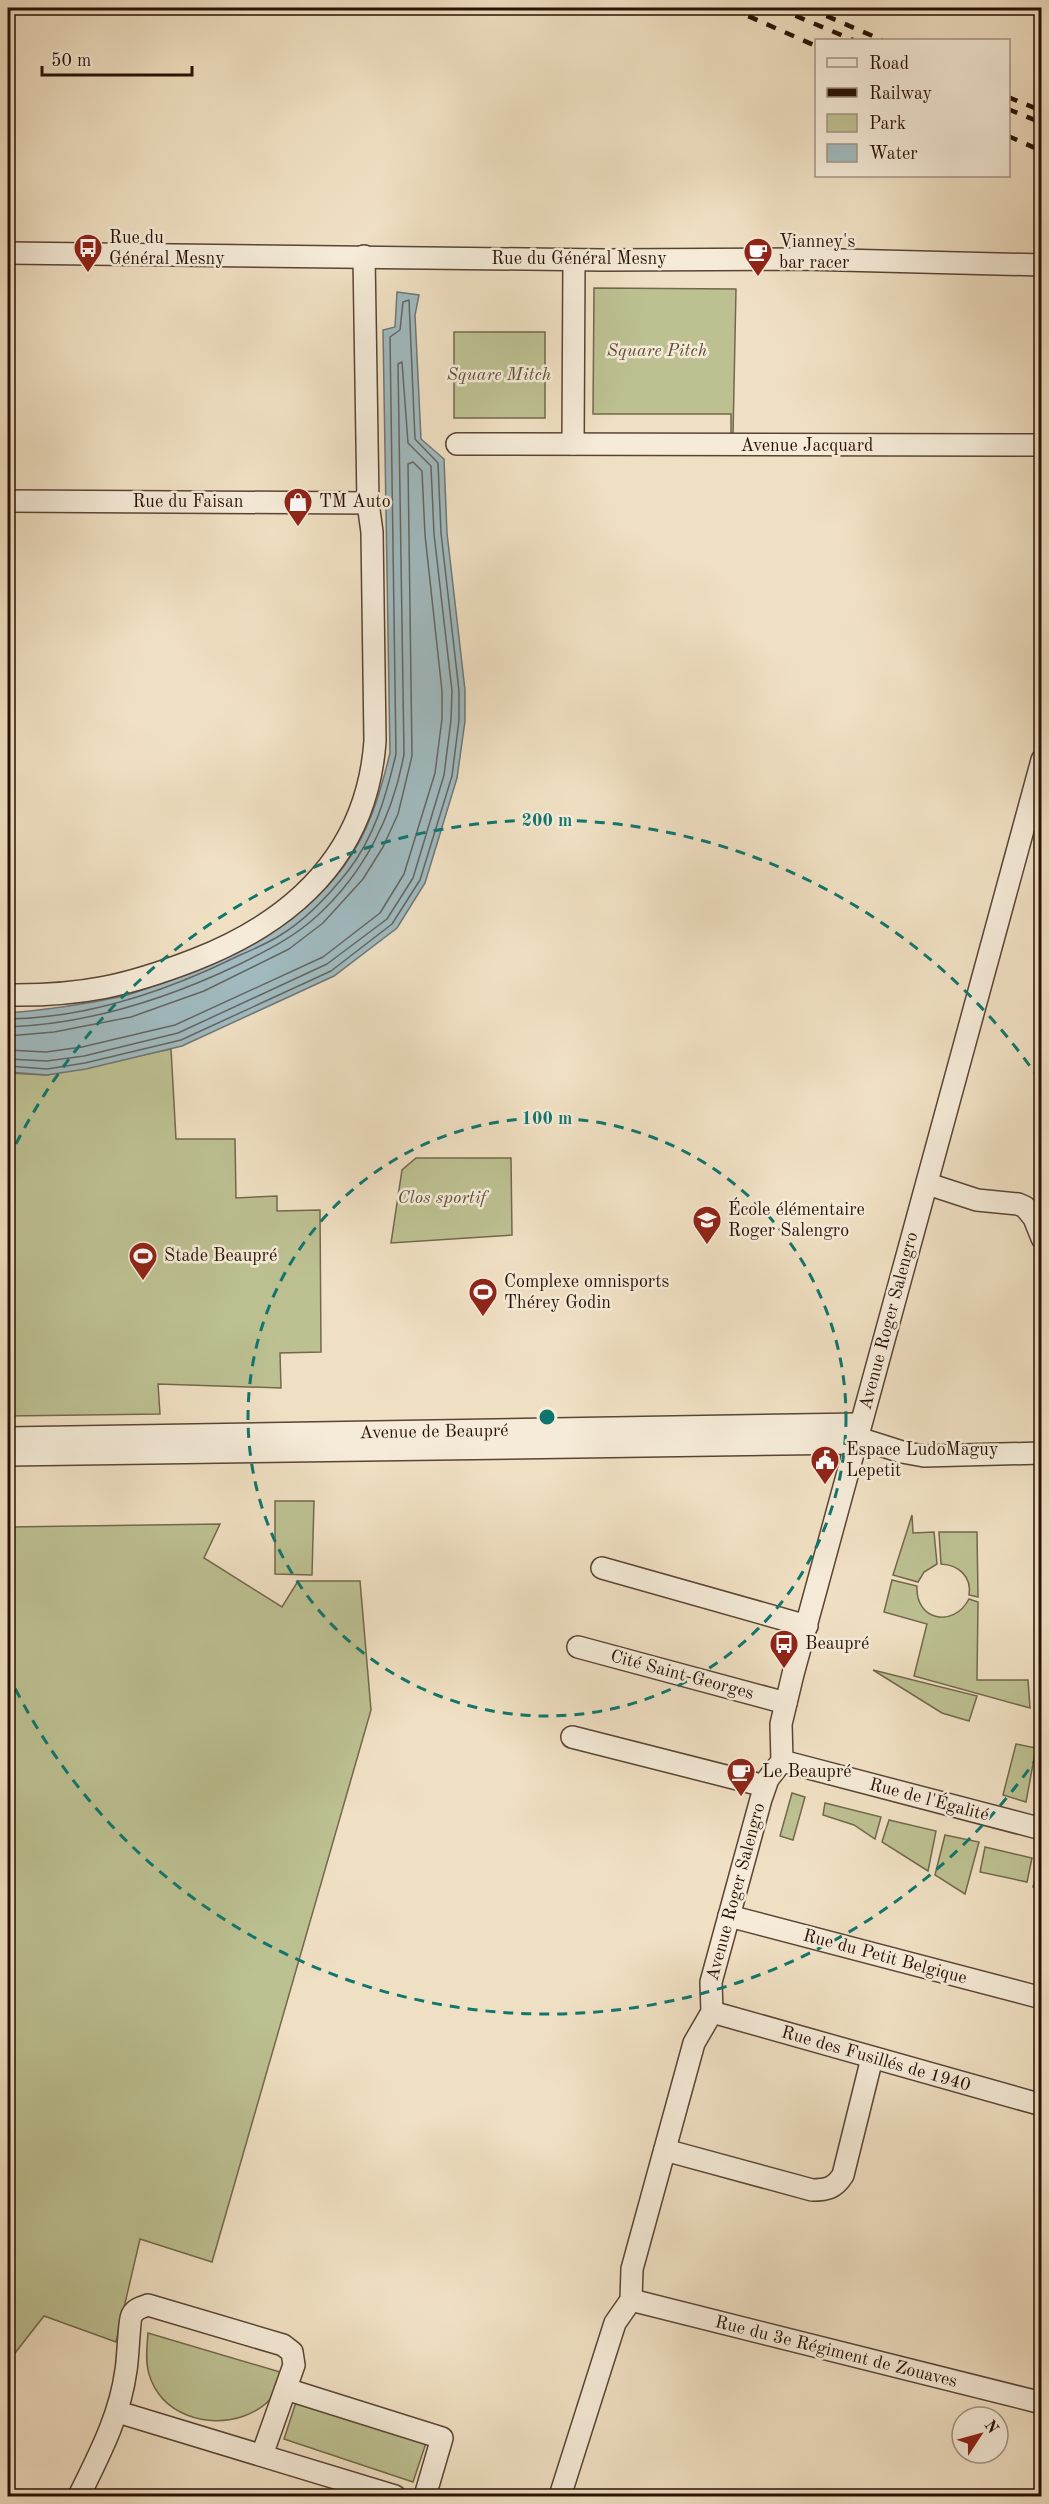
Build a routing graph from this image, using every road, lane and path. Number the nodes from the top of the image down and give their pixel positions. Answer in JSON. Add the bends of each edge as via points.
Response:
{"nodes":[{"id":1,"x":8,"y":253,"type":"edge"},
{"id":2,"x":364,"y":256,"type":"junction"},
{"id":3,"x":574,"y":260,"type":"junction"},
{"id":4,"x":1041,"y":265,"type":"edge"},
{"id":5,"x":457,"y":444,"type":"dead end"},
{"id":6,"x":573,"y":444,"type":"junction"},
{"id":7,"x":1041,"y":445,"type":"edge"},
{"id":8,"x":8,"y":501,"type":"edge"},
{"id":9,"x":368,"y":503,"type":"junction"},
{"id":10,"x":1041,"y":760,"type":"edge"},
{"id":11,"x":8,"y":995,"type":"edge"},
{"id":12,"x":928,"y":1184,"type":"junction"},
{"id":13,"x":1041,"y":1238,"type":"edge"},
{"id":14,"x":858,"y":1435,"type":"junction"},
{"id":15,"x":8,"y":1438,"type":"edge"},
{"id":16,"x":1041,"y":1453,"type":"edge"},
{"id":17,"x":8,"y":1455,"type":"edge"},
{"id":18,"x":602,"y":1569,"type":"dead end"},
{"id":19,"x":807,"y":1626,"type":"junction"},
{"id":20,"x":578,"y":1647,"type":"dead end"},
{"id":21,"x":786,"y":1703,"type":"junction"},
{"id":22,"x":573,"y":1737,"type":"dead end"},
{"id":23,"x":782,"y":1761,"type":"junction"},
{"id":24,"x":765,"y":1786,"type":"junction"},
{"id":25,"x":1041,"y":1829,"type":"edge"},
{"id":26,"x":729,"y":1916,"type":"junction"},
{"id":27,"x":1041,"y":1998,"type":"edge"},
{"id":28,"x":712,"y":2012,"type":"junction"},
{"id":29,"x":872,"y":2058,"type":"junction"},
{"id":30,"x":1041,"y":2105,"type":"edge"},
{"id":31,"x":665,"y":2150,"type":"junction"},
{"id":32,"x":631,"y":2300,"type":"junction"},
{"id":33,"x":286,"y":2389,"type":"junction"},
{"id":34,"x":1041,"y":2403,"type":"edge"},
{"id":35,"x":118,"y":2412,"type":"junction"},
{"id":36,"x":262,"y":2456,"type":"junction"},
{"id":37,"x":342,"y":2489,"type":"edge"},
{"id":38,"x":79,"y":2496,"type":"edge"},
{"id":39,"x":395,"y":2496,"type":"edge"},
{"id":40,"x":425,"y":2496,"type":"edge"},
{"id":41,"x":560,"y":2496,"type":"edge"}],
"edges":[{"from":1,"to":2,"type":"street","name":"Rue du Général Mesny"},
{"from":2,"to":3,"type":"street","name":"Rue du Général Mesny"},
{"from":2,"to":9,"type":"street"},
{"from":3,"to":4,"type":"street","name":"Rue du Général Mesny","via":[[802,259]]},
{"from":3,"to":6,"type":"street"},
{"from":5,"to":6,"type":"street","name":"Avenue Jacquard"},
{"from":6,"to":7,"type":"street","name":"Avenue Jacquard"},
{"from":8,"to":9,"type":"street","name":"Rue du Faisan"},
{"from":9,"to":11,"type":"street","via":[[372,532],[374,759],[356,818],[331,864],[308,892],[281,915],[206,955],[113,987],[63,994]]},
{"from":10,"to":12,"type":"street","name":"Avenue Roger Salengro"},
{"from":12,"to":13,"type":"street","via":[[977,1200],[1025,1207]]},
{"from":12,"to":14,"type":"street","name":"Avenue Roger Salengro"},
{"from":14,"to":15,"type":"street","name":"Avenue de Beaupré"},
{"from":14,"to":16,"type":"street","via":[[924,1456]]},
{"from":14,"to":17,"type":"street","name":"Avenue de Beaupré"},
{"from":14,"to":19,"type":"street","name":"Avenue Roger Salengro"},
{"from":18,"to":19,"type":"street"},
{"from":19,"to":21,"type":"street","name":"Avenue Roger Salengro"},
{"from":20,"to":21,"type":"street","name":"Cité Saint-Georges"},
{"from":21,"to":23,"type":"street","name":"Avenue Roger Salengro","via":[[781,1724]]},
{"from":22,"to":24,"type":"street"},
{"from":23,"to":24,"type":"street","name":"Avenue Roger Salengro"},
{"from":23,"to":25,"type":"street","name":"Rue de l'Égalité"},
{"from":24,"to":26,"type":"street","name":"Avenue Roger Salengro"},
{"from":26,"to":27,"type":"street","name":"Rue du Petit Belgique"},
{"from":26,"to":28,"type":"street","name":"Avenue Roger Salengro","via":[[711,1982]]},
{"from":28,"to":29,"type":"street","name":"Rue des Fusillés de 1940"},
{"from":28,"to":31,"type":"street","via":[[694,2043]]},
{"from":29,"to":30,"type":"street","name":"Rue des Fusillés de 1940"},
{"from":29,"to":31,"type":"street","via":[[843,2175],[830,2189],[812,2190]]},
{"from":31,"to":32,"type":"street","via":[[632,2269]]},
{"from":32,"to":34,"type":"street","name":"Rue du 3e Régiment de Zouaves"},
{"from":32,"to":41,"type":"street","via":[[615,2323]]},
{"from":33,"to":35,"type":"street","via":[[294,2365],[289,2348],[148,2305],[131,2316]]},
{"from":33,"to":36,"type":"street"},
{"from":33,"to":40,"type":"street","via":[[442,2438]]},
{"from":35,"to":36,"type":"street"},
{"from":35,"to":38,"type":"street"},
{"from":36,"to":37,"type":"street"},
{"from":37,"to":39,"type":"street"}]}
